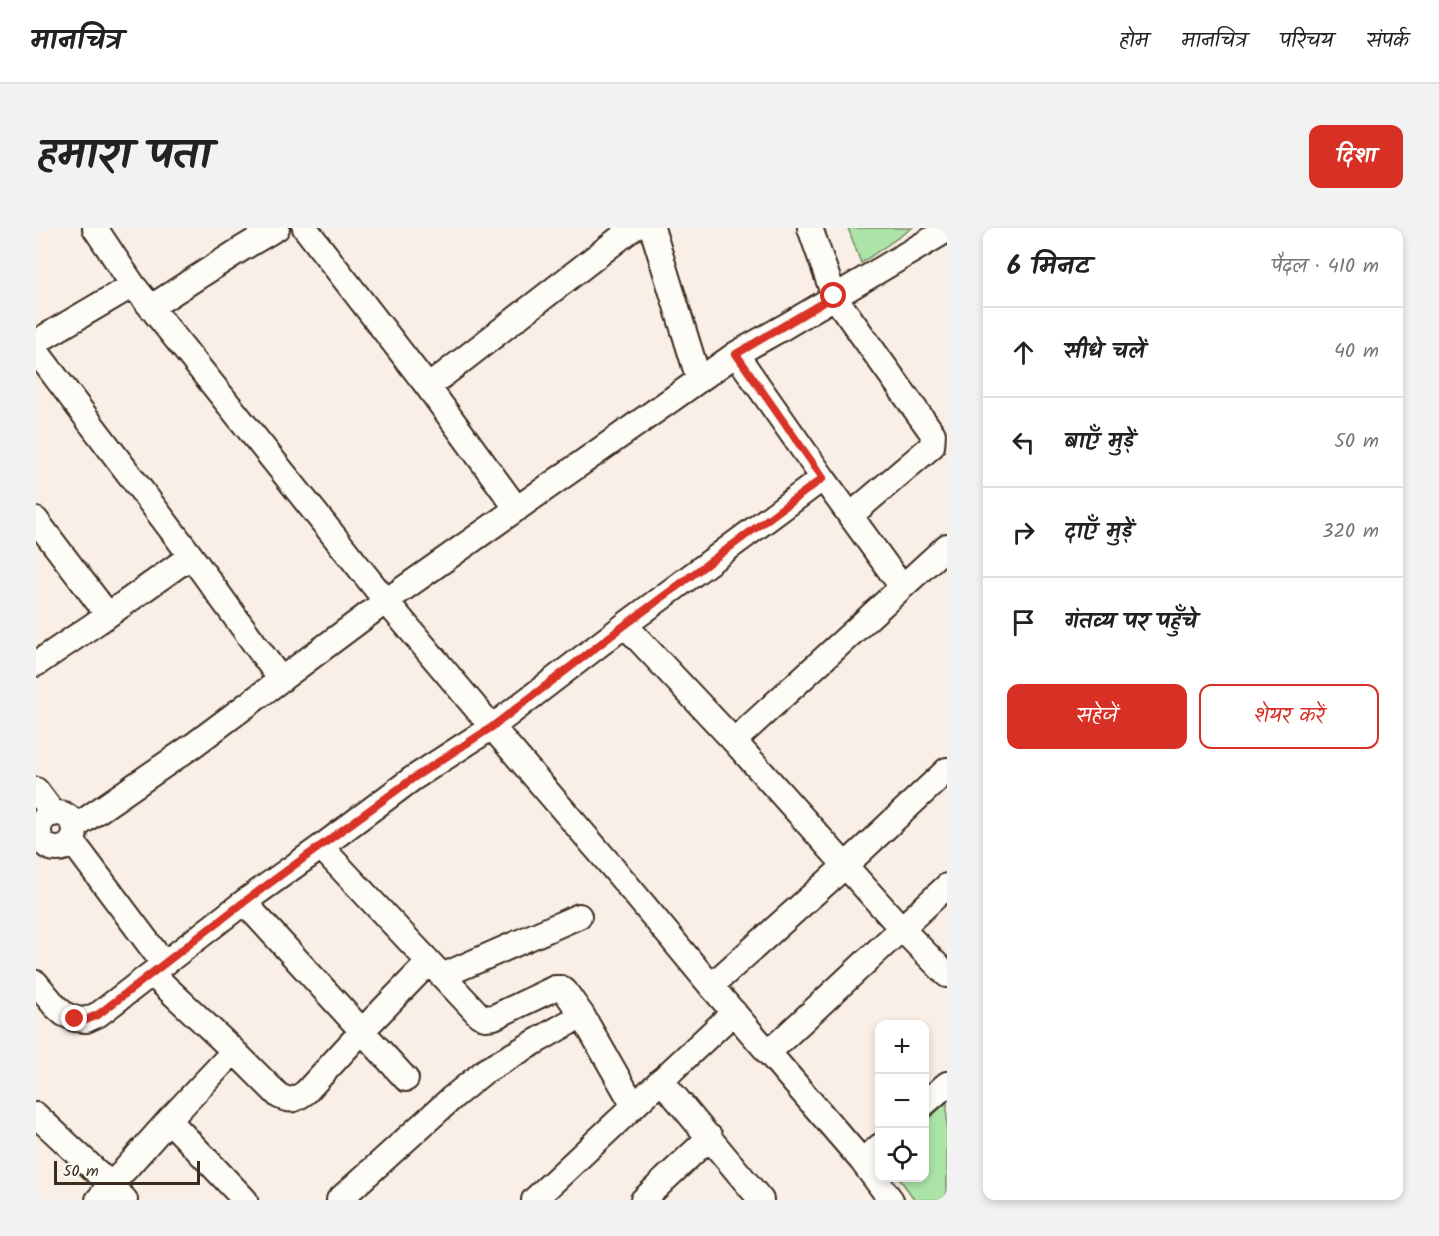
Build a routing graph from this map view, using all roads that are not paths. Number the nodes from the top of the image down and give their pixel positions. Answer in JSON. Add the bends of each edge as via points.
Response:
{"nodes":[{"id":1,"x":95,"y":228,"type":"edge"},
{"id":2,"x":278,"y":228,"type":"edge"},
{"id":3,"x":305,"y":228,"type":"edge"},
{"id":4,"x":633,"y":228,"type":"edge"},
{"id":5,"x":652,"y":228,"type":"edge"},
{"id":6,"x":810,"y":228,"type":"edge"},
{"id":7,"x":947,"y":230,"type":"edge"},
{"id":8,"x":133,"y":285,"type":"junction"},
{"id":9,"x":834,"y":296,"type":"junction"},
{"id":10,"x":151,"y":307,"type":"junction"},
{"id":11,"x":36,"y":342,"type":"edge"},
{"id":12,"x":36,"y":351,"type":"edge"},
{"id":13,"x":736,"y":354,"type":"junction"},
{"id":14,"x":699,"y":380,"type":"junction"},
{"id":15,"x":428,"y":387,"type":"junction"},
{"id":16,"x":823,"y":478,"type":"junction"},
{"id":17,"x":517,"y":509,"type":"junction"},
{"id":18,"x":850,"y":516,"type":"junction"},
{"id":19,"x":36,"y":520,"type":"edge"},
{"id":20,"x":947,"y":546,"type":"edge"},
{"id":21,"x":191,"y":556,"type":"junction"},
{"id":22,"x":902,"y":588,"type":"junction"},
{"id":23,"x":386,"y":601,"type":"junction"},
{"id":24,"x":108,"y":615,"type":"junction"},
{"id":25,"x":625,"y":625,"type":"junction"},
{"id":26,"x":36,"y":664,"type":"edge"},
{"id":27,"x":281,"y":680,"type":"junction"},
{"id":28,"x":492,"y":727,"type":"junction"},
{"id":29,"x":734,"y":741,"type":"junction"},
{"id":30,"x":947,"y":770,"type":"edge"},
{"id":31,"x":36,"y":790,"type":"edge"},
{"id":32,"x":54,"y":813,"type":"junction"},
{"id":33,"x":73,"y":834,"type":"junction"},
{"id":34,"x":321,"y":847,"type":"junction"},
{"id":35,"x":42,"y":850,"type":"edge"},
{"id":36,"x":845,"y":866,"type":"junction"},
{"id":37,"x":947,"y":886,"type":"edge"},
{"id":38,"x":244,"y":902,"type":"junction"},
{"id":39,"x":579,"y":916,"type":"dead end"},
{"id":40,"x":901,"y":928,"type":"junction"},
{"id":41,"x":158,"y":969,"type":"junction"},
{"id":42,"x":435,"y":969,"type":"junction"},
{"id":43,"x":947,"y":975,"type":"edge"},
{"id":44,"x":36,"y":983,"type":"edge"},
{"id":45,"x":711,"y":987,"type":"junction"},
{"id":46,"x":734,"y":1012,"type":"junction"},
{"id":47,"x":582,"y":1015,"type":"junction"},
{"id":48,"x":363,"y":1030,"type":"junction"},
{"id":49,"x":234,"y":1051,"type":"junction"},
{"id":50,"x":768,"y":1053,"type":"junction"},
{"id":51,"x":406,"y":1078,"type":"dead end"},
{"id":52,"x":661,"y":1080,"type":"junction"},
{"id":53,"x":947,"y":1084,"type":"edge"},
{"id":54,"x":929,"y":1100,"type":"edge"},
{"id":55,"x":634,"y":1106,"type":"junction"},
{"id":56,"x":36,"y":1114,"type":"edge"},
{"id":57,"x":169,"y":1120,"type":"junction"},
{"id":58,"x":710,"y":1137,"type":"junction"},
{"id":59,"x":871,"y":1154,"type":"edge"},
{"id":60,"x":111,"y":1195,"type":"edge"},
{"id":61,"x":245,"y":1200,"type":"edge"},
{"id":62,"x":339,"y":1200,"type":"edge"},
{"id":63,"x":534,"y":1200,"type":"edge"},
{"id":64,"x":643,"y":1200,"type":"edge"},
{"id":65,"x":761,"y":1200,"type":"edge"},
{"id":66,"x":891,"y":1200,"type":"edge"}],
"edges":[{"from":1,"to":8,"type":"street"},
{"from":2,"to":10,"type":"street"},
{"from":3,"to":15,"type":"street"},
{"from":4,"to":15,"type":"street"},
{"from":5,"to":14,"type":"street"},
{"from":6,"to":9,"type":"street"},
{"from":7,"to":9,"type":"street"},
{"from":8,"to":10,"type":"street"},
{"from":8,"to":11,"type":"street"},
{"from":9,"to":13,"type":"street"},
{"from":9,"to":18,"type":"street","via":[[933,434],[934,441]]},
{"from":10,"to":23,"type":"street"},
{"from":12,"to":21,"type":"street"},
{"from":13,"to":14,"type":"street"},
{"from":13,"to":16,"type":"street"},
{"from":14,"to":17,"type":"street"},
{"from":15,"to":17,"type":"street"},
{"from":16,"to":18,"type":"street"},
{"from":16,"to":25,"type":"street"},
{"from":17,"to":23,"type":"street"},
{"from":18,"to":22,"type":"street"},
{"from":19,"to":24,"type":"street"},
{"from":20,"to":22,"type":"street"},
{"from":21,"to":24,"type":"street"},
{"from":21,"to":27,"type":"street"},
{"from":22,"to":29,"type":"street"},
{"from":23,"to":27,"type":"street"},
{"from":23,"to":28,"type":"street"},
{"from":24,"to":26,"type":"street"},
{"from":25,"to":28,"type":"street"},
{"from":25,"to":29,"type":"street"},
{"from":27,"to":33,"type":"street"},
{"from":28,"to":34,"type":"street","via":[[412,779]]},
{"from":28,"to":45,"type":"street"},
{"from":29,"to":36,"type":"street"},
{"from":30,"to":36,"type":"street"},
{"from":31,"to":32,"type":"street"},
{"from":32,"to":33,"type":"street","via":[[72,821]]},
{"from":32,"to":35,"type":"street","via":[[40,827]]},
{"from":33,"to":35,"type":"street","via":[[67,846]]},
{"from":33,"to":41,"type":"street"},
{"from":34,"to":38,"type":"street"},
{"from":34,"to":42,"type":"street"},
{"from":36,"to":40,"type":"street"},
{"from":36,"to":45,"type":"street"},
{"from":37,"to":40,"type":"street"},
{"from":38,"to":41,"type":"street"},
{"from":38,"to":48,"type":"street"},
{"from":39,"to":42,"type":"street"},
{"from":40,"to":43,"type":"street"},
{"from":40,"to":50,"type":"street"},
{"from":41,"to":44,"type":"street","via":[[86,1020],[64,1014]]},
{"from":41,"to":49,"type":"street"},
{"from":42,"to":47,"type":"street","via":[[485,1018],[555,988],[565,991]]},
{"from":42,"to":48,"type":"street"},
{"from":45,"to":46,"type":"street"},
{"from":46,"to":50,"type":"street"},
{"from":46,"to":52,"type":"street"},
{"from":47,"to":55,"type":"street"},
{"from":47,"to":62,"type":"street","via":[[485,1071]]},
{"from":48,"to":49,"type":"street","via":[[296,1099],[279,1096]]},
{"from":48,"to":51,"type":"street"},
{"from":49,"to":57,"type":"street"},
{"from":50,"to":59,"type":"street"},
{"from":52,"to":55,"type":"street"},
{"from":52,"to":58,"type":"street"},
{"from":53,"to":54,"type":"street"},
{"from":55,"to":63,"type":"street"},
{"from":56,"to":60,"type":"street"},
{"from":57,"to":60,"type":"street"},
{"from":57,"to":61,"type":"street"},
{"from":58,"to":64,"type":"street"},
{"from":58,"to":65,"type":"street"},
{"from":59,"to":66,"type":"street"}]}
